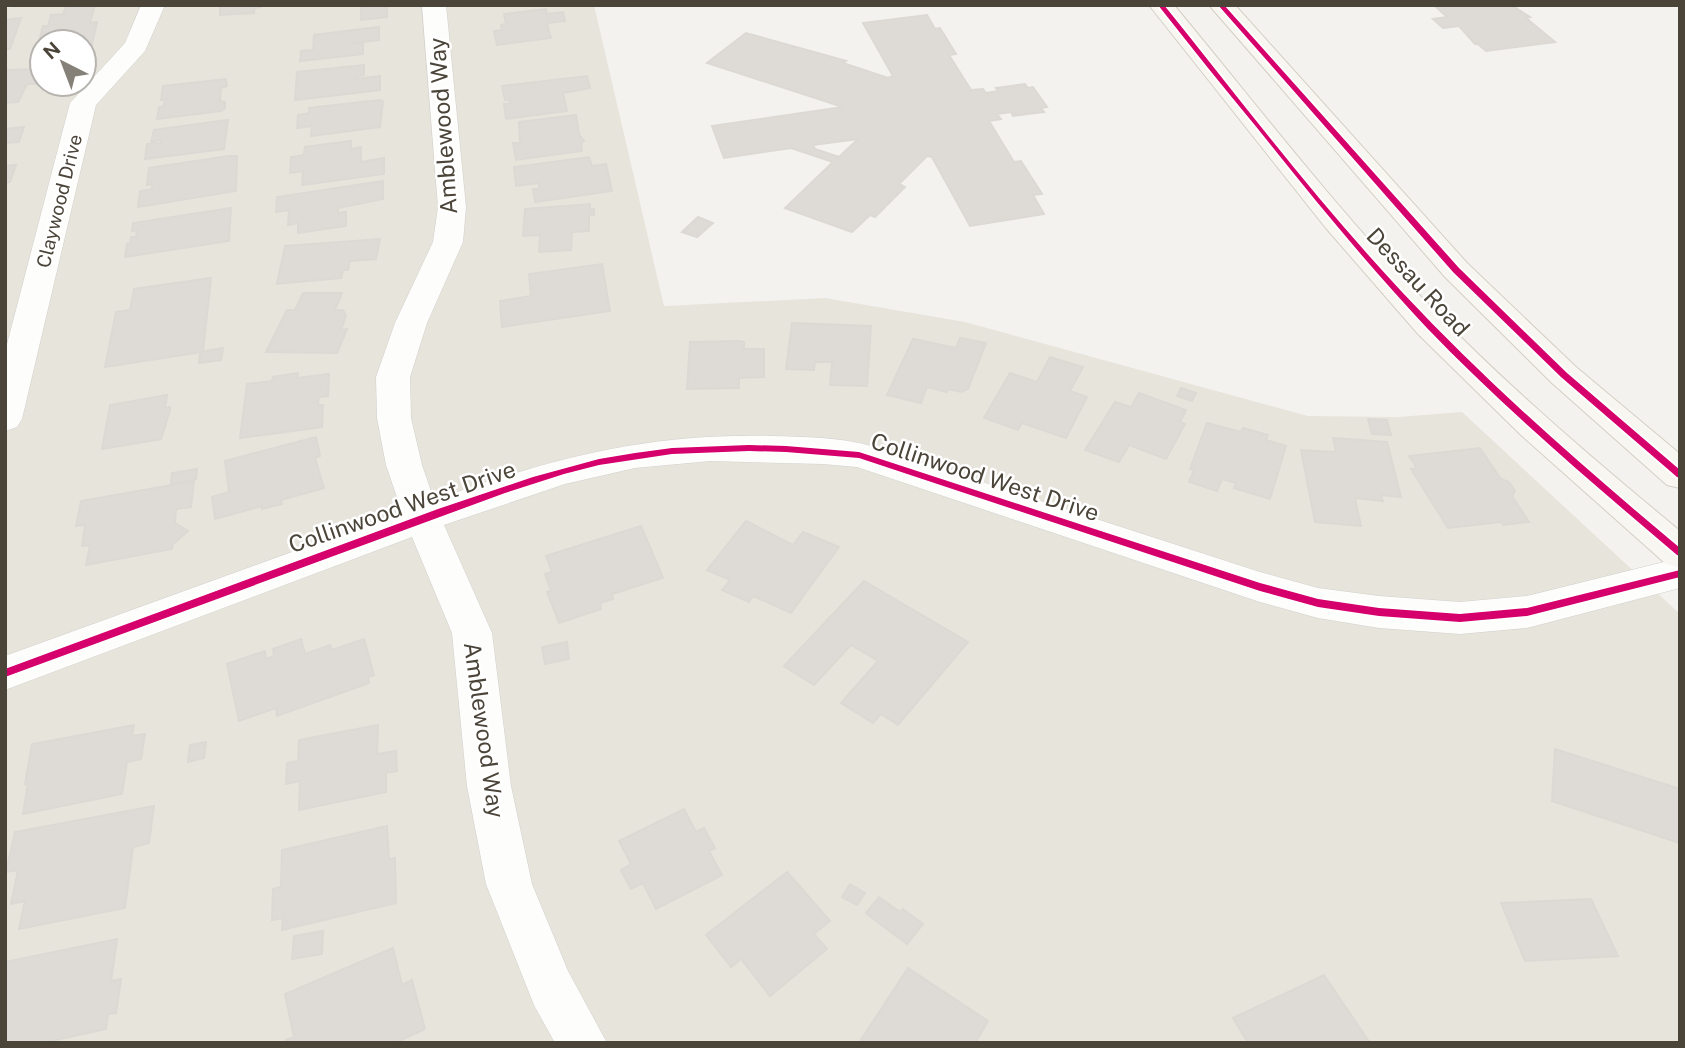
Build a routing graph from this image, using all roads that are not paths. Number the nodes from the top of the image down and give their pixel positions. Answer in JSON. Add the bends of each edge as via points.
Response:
{"nodes":[{"id":1,"x":153,"y":5,"type":"edge"},
{"id":2,"x":434,"y":5,"type":"edge"},
{"id":3,"x":1221,"y":5,"type":"edge"},
{"id":4,"x":1171,"y":17,"type":"edge"},
{"id":5,"x":1278,"y":70,"type":"junction"},
{"id":6,"x":5,"y":419,"type":"edge"},
{"id":7,"x":1680,"y":475,"type":"edge"},
{"id":8,"x":422,"y":518,"type":"junction"},
{"id":9,"x":1680,"y":553,"type":"edge"},
{"id":10,"x":1680,"y":573,"type":"edge"},
{"id":11,"x":5,"y":673,"type":"edge"},
{"id":12,"x":582,"y":1043,"type":"edge"}],
"edges":[{"from":1,"to":6,"type":"street","name":"Claywood Drive","via":[[136,46],[83,103]]},
{"from":2,"to":8,"type":"street","name":"Amblewood Way","via":[[452,207],[448,242],[411,323],[393,377],[394,418]]},
{"from":3,"to":5,"type":"main road","name":"Dessau Road"},
{"from":4,"to":5,"type":"main road","via":[[1223,64],[1254,72]]},
{"from":4,"to":9,"type":"main road","name":"Dessau Road","via":[[1339,225],[1455,351],[1520,415]]},
{"from":5,"to":7,"type":"main road","name":"Dessau Road","via":[[1456,270],[1564,375]]},
{"from":8,"to":10,"type":"street","name":"Collinwood West Drive","via":[[565,471],[619,459],[746,447],[814,449],[859,455],[1260,587],[1318,603],[1379,612],[1460,618],[1527,612]]},
{"from":8,"to":11,"type":"street","name":"Collinwood West Drive"},
{"from":8,"to":12,"type":"street","name":"Amblewood Way","via":[[472,633],[489,786],[509,884],[551,988]]}]}
